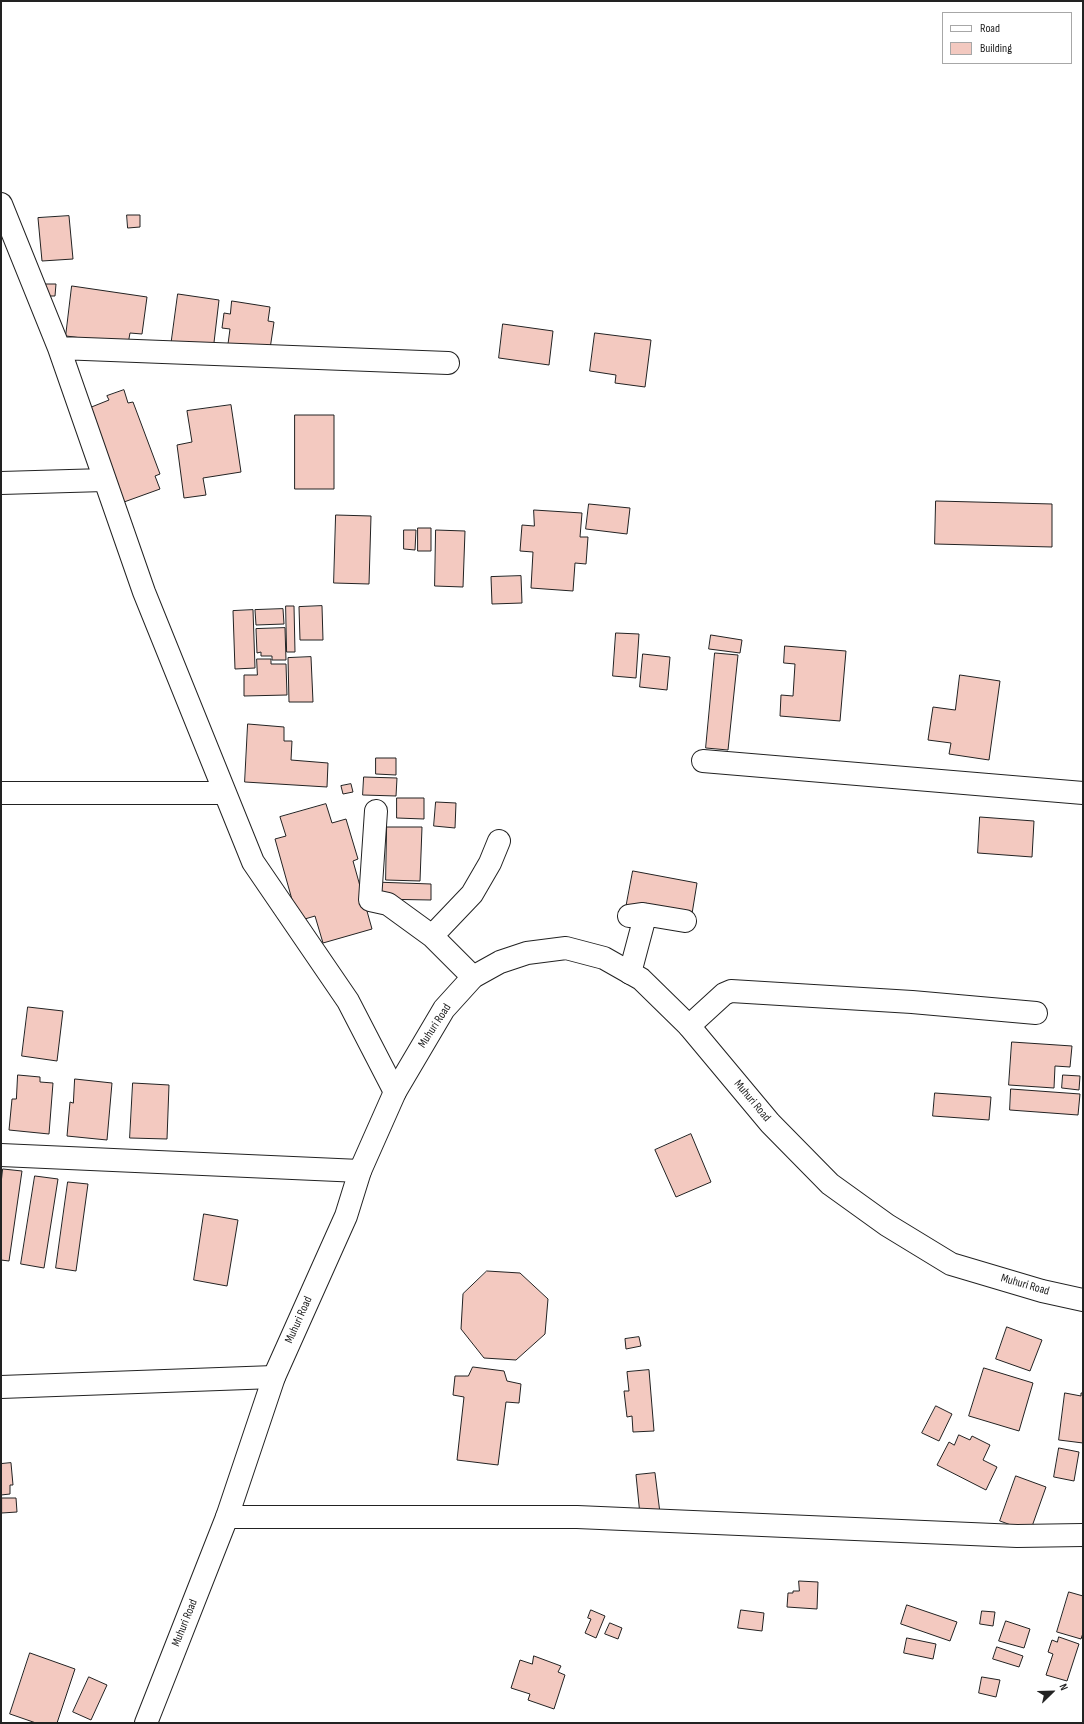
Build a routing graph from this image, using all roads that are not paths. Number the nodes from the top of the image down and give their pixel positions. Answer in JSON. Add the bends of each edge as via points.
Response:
{"nodes":[{"id":1,"x":1,"y":204,"type":"edge"},
{"id":2,"x":59,"y":348,"type":"junction"},
{"id":3,"x":448,"y":363,"type":"dead end"},
{"id":4,"x":104,"y":480,"type":"junction"},
{"id":5,"x":1,"y":483,"type":"edge"},
{"id":6,"x":703,"y":761,"type":"dead end"},
{"id":7,"x":1,"y":793,"type":"edge"},
{"id":8,"x":224,"y":793,"type":"junction"},
{"id":9,"x":1083,"y":793,"type":"edge"},
{"id":10,"x":376,"y":811,"type":"dead end"},
{"id":11,"x":499,"y":842,"type":"dead end"},
{"id":12,"x":686,"y":921,"type":"dead end"},
{"id":13,"x":432,"y":936,"type":"junction"},
{"id":14,"x":630,"y":973,"type":"junction"},
{"id":15,"x":473,"y":978,"type":"junction"},
{"id":16,"x":1036,"y":1013,"type":"dead end"},
{"id":17,"x":689,"y":1026,"type":"junction"},
{"id":18,"x":395,"y":1092,"type":"junction"},
{"id":19,"x":1,"y":1155,"type":"edge"},
{"id":20,"x":360,"y":1171,"type":"junction"},
{"id":21,"x":1083,"y":1300,"type":"edge"},
{"id":22,"x":274,"y":1377,"type":"junction"},
{"id":23,"x":1,"y":1387,"type":"edge"},
{"id":24,"x":227,"y":1517,"type":"junction"},
{"id":25,"x":1083,"y":1535,"type":"edge"},
{"id":26,"x":146,"y":1723,"type":"edge"}],
"edges":[{"from":1,"to":2,"type":"street"},
{"from":2,"to":3,"type":"street"},
{"from":2,"to":4,"type":"street"},
{"from":4,"to":5,"type":"street"},
{"from":4,"to":8,"type":"street","via":[[144,592]]},
{"from":6,"to":9,"type":"street"},
{"from":7,"to":8,"type":"street"},
{"from":8,"to":18,"type":"street","via":[[253,862],[348,1000]]},
{"from":10,"to":13,"type":"street","via":[[370,900],[388,904]]},
{"from":11,"to":13,"type":"street","via":[[490,864],[472,894]]},
{"from":12,"to":14,"type":"street","via":[[636,915],[643,924]]},
{"from":13,"to":15,"type":"street"},
{"from":14,"to":15,"type":"street","name":"Muhuri Road","via":[[604,958],[566,948],[527,953],[500,962]]},
{"from":14,"to":17,"type":"street","name":"Muhuri Road","via":[[641,979]]},
{"from":15,"to":18,"type":"street","name":"Muhuri Road","via":[[444,1009]]},
{"from":16,"to":17,"type":"street","via":[[912,1002],[731,991],[724,994]]},
{"from":17,"to":21,"type":"street","name":"Muhuri Road","via":[[770,1123],[825,1178],[887,1225],[951,1264],[1042,1291]]},
{"from":18,"to":20,"type":"street","name":"Muhuri Road"},
{"from":19,"to":20,"type":"street"},
{"from":20,"to":22,"type":"street","name":"Muhuri Road","via":[[346,1216]]},
{"from":22,"to":23,"type":"street"},
{"from":22,"to":24,"type":"street","name":"Muhuri Road"},
{"from":24,"to":25,"type":"street","via":[[577,1517],[1017,1536]]},
{"from":24,"to":26,"type":"street","name":"Muhuri Road"}]}
